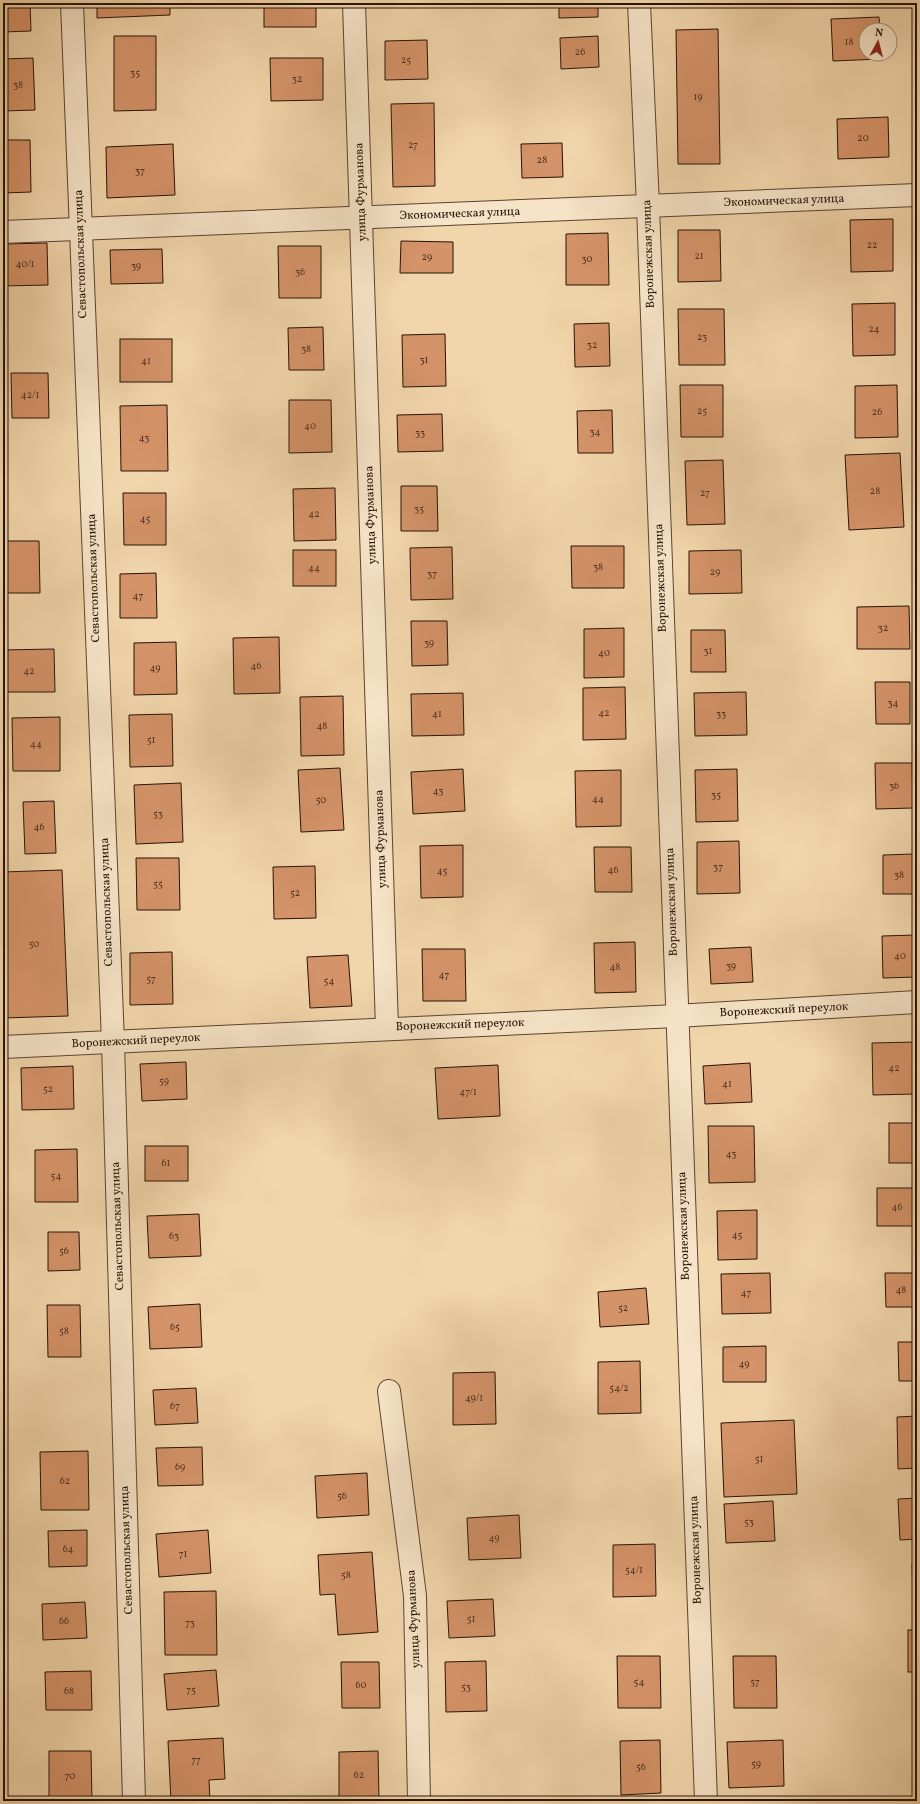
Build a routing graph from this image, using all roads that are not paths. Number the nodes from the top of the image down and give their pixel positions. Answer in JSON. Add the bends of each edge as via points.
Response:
{"nodes":[{"id":1,"x":72,"y":3,"type":"edge"},
{"id":2,"x":354,"y":3,"type":"edge"},
{"id":3,"x":639,"y":3,"type":"edge"},
{"id":4,"x":917,"y":195,"type":"edge"},
{"id":5,"x":648,"y":206,"type":"junction"},
{"id":6,"x":362,"y":217,"type":"junction"},
{"id":7,"x":80,"y":228,"type":"junction"},
{"id":8,"x":3,"y":232,"type":"edge"},
{"id":9,"x":917,"y":1002,"type":"edge"},
{"id":10,"x":676,"y":1016,"type":"junction"},
{"id":11,"x":387,"y":1028,"type":"junction"},
{"id":12,"x":113,"y":1042,"type":"junction"},
{"id":13,"x":3,"y":1047,"type":"edge"},
{"id":14,"x":389,"y":1391,"type":"dead end"},
{"id":15,"x":134,"y":1801,"type":"edge"},
{"id":16,"x":419,"y":1801,"type":"edge"},
{"id":17,"x":706,"y":1801,"type":"edge"}],
"edges":[{"from":1,"to":7,"type":"street","name":"Севастопольская улица"},
{"from":2,"to":6,"type":"street","name":"улица Фурманова"},
{"from":3,"to":5,"type":"street","name":"Воронежская улица"},
{"from":4,"to":5,"type":"street","name":"Экономическая улица"},
{"from":5,"to":6,"type":"street","name":"Экономическая улица"},
{"from":5,"to":10,"type":"street","name":"Воронежская улица"},
{"from":6,"to":7,"type":"street","name":"Экономическая улица"},
{"from":6,"to":11,"type":"street","name":"улица Фурманова"},
{"from":7,"to":8,"type":"street","name":"Экономическая улица"},
{"from":7,"to":12,"type":"street","name":"Севастопольская улица"},
{"from":9,"to":10,"type":"street","name":"Воронежский переулок"},
{"from":10,"to":11,"type":"street","name":"Воронежский переулок"},
{"from":10,"to":17,"type":"street","name":"Воронежская улица"},
{"from":11,"to":12,"type":"street","name":"Воронежский переулок"},
{"from":12,"to":13,"type":"street","name":"Воронежский переулок"},
{"from":12,"to":15,"type":"street","name":"Севастопольская улица"},
{"from":14,"to":16,"type":"street","name":"улица Фурманова","via":[[415,1596]]}]}
